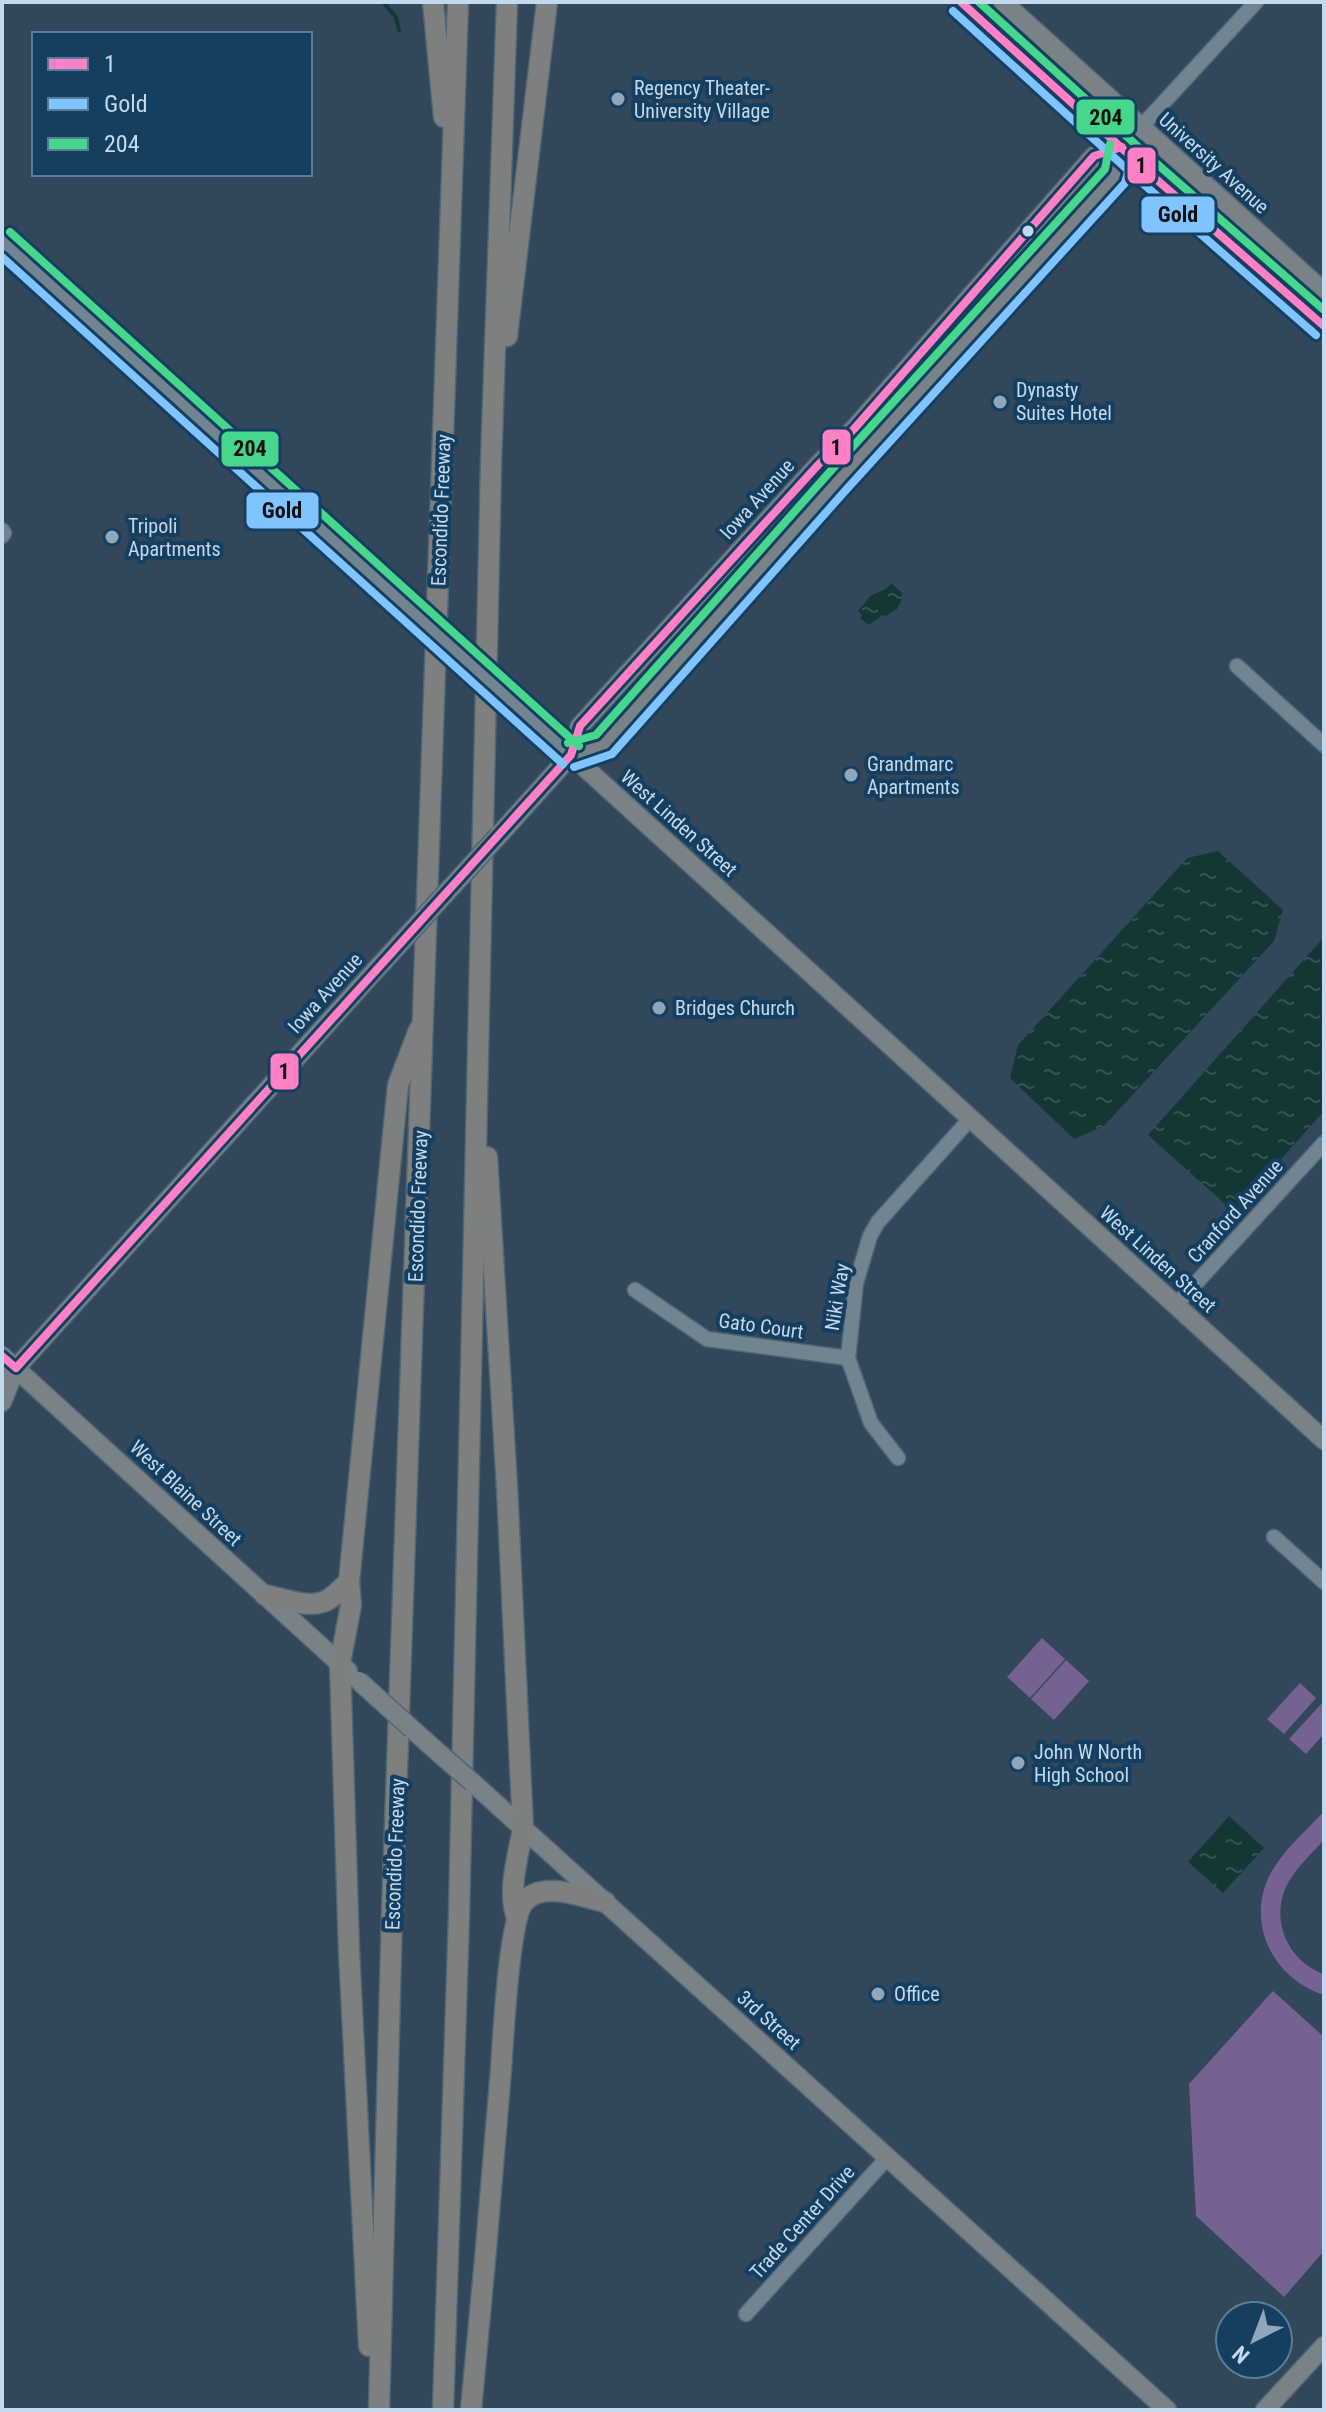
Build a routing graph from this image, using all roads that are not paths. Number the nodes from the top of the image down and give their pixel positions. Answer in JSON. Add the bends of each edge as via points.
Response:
{"nodes":[{"id":1,"x":433,"y":2,"type":"edge"},
{"id":2,"x":458,"y":2,"type":"edge"},
{"id":3,"x":507,"y":2,"type":"edge"},
{"id":4,"x":547,"y":2,"type":"edge"},
{"id":5,"x":961,"y":2,"type":"edge"},
{"id":6,"x":1003,"y":2,"type":"edge"},
{"id":7,"x":1256,"y":2,"type":"edge"},
{"id":8,"x":1141,"y":127,"type":"junction"},
{"id":9,"x":1122,"y":147,"type":"junction"},
{"id":10,"x":452,"y":202,"type":"junction"},
{"id":11,"x":2,"y":241,"type":"edge"},
{"id":12,"x":1283,"y":290,"type":"junction"},
{"id":13,"x":1324,"y":292,"type":"edge"},
{"id":14,"x":1324,"y":305,"type":"edge"},
{"id":15,"x":1324,"y":326,"type":"edge"},
{"id":16,"x":491,"y":463,"type":"junction"},
{"id":17,"x":1237,"y":666,"type":"dead end"},
{"id":18,"x":1324,"y":745,"type":"edge"},
{"id":19,"x":571,"y":755,"type":"junction"},
{"id":20,"x":425,"y":1014,"type":"junction"},
{"id":21,"x":479,"y":1021,"type":"junction"},
{"id":22,"x":970,"y":1119,"type":"junction"},
{"id":23,"x":1324,"y":1143,"type":"edge"},
{"id":24,"x":635,"y":1290,"type":"dead end"},
{"id":25,"x":1176,"y":1305,"type":"junction"},
{"id":26,"x":848,"y":1358,"type":"junction"},
{"id":27,"x":7,"y":1366,"type":"edge"},
{"id":28,"x":2,"y":1402,"type":"edge"},
{"id":29,"x":1324,"y":1440,"type":"edge"},
{"id":30,"x":898,"y":1458,"type":"dead end"},
{"id":31,"x":1274,"y":1537,"type":"dead end"},
{"id":32,"x":349,"y":1582,"type":"junction"},
{"id":33,"x":1324,"y":1582,"type":"edge"},
{"id":34,"x":265,"y":1595,"type":"junction"},
{"id":35,"x":340,"y":1663,"type":"junction"},
{"id":36,"x":523,"y":1829,"type":"junction"},
{"id":37,"x":605,"y":1902,"type":"junction"},
{"id":38,"x":516,"y":1915,"type":"junction"},
{"id":39,"x":888,"y":2157,"type":"junction"},
{"id":40,"x":746,"y":2314,"type":"dead end"},
{"id":41,"x":1324,"y":2346,"type":"edge"},
{"id":42,"x":372,"y":2410,"type":"edge"},
{"id":43,"x":379,"y":2410,"type":"edge"},
{"id":44,"x":443,"y":2410,"type":"edge"},
{"id":45,"x":471,"y":2410,"type":"edge"},
{"id":46,"x":1167,"y":2410,"type":"edge"},
{"id":47,"x":1265,"y":2410,"type":"edge"}],
"edges":[{"from":1,"to":10,"type":"highway"},
{"from":2,"to":10,"type":"highway","name":"Escondido Freeway"},
{"from":3,"to":16,"type":"highway"},
{"from":4,"to":16,"type":"highway"},
{"from":5,"to":9,"type":"main road"},
{"from":6,"to":8,"type":"main road","name":"University Avenue"},
{"from":7,"to":8,"type":"street","name":"Iowa Avenue"},
{"from":8,"to":9,"type":"main road","name":"Iowa Avenue"},
{"from":8,"to":13,"type":"main road","name":"University Avenue"},
{"from":9,"to":12,"type":"main road"},
{"from":9,"to":19,"type":"main road","name":"Iowa Avenue","via":[[1094,156],[854,429],[580,726]]},
{"from":9,"to":19,"type":"main road","name":"Iowa Avenue","via":[[1116,175],[603,746]]},
{"from":10,"to":20,"type":"highway","name":"Escondido Freeway"},
{"from":11,"to":19,"type":"street","name":"West Linden Street","bridge":true},
{"from":12,"to":14,"type":"main road","via":[[1293,285]]},
{"from":12,"to":15,"type":"main road"},
{"from":16,"to":21,"type":"highway"},
{"from":17,"to":18,"type":"street"},
{"from":19,"to":22,"type":"main road","name":"West Linden Street"},
{"from":19,"to":27,"type":"main road","name":"Iowa Avenue","bridge":true},
{"from":20,"to":32,"type":"highway","via":[[398,1085]]},
{"from":20,"to":43,"type":"highway","name":"Escondido Freeway"},
{"from":21,"to":36,"type":"highway"},
{"from":21,"to":44,"type":"highway"},
{"from":22,"to":25,"type":"main road","name":"West Linden Street"},
{"from":22,"to":26,"type":"street","name":"Niki Way","via":[[870,1236],[856,1283]]},
{"from":23,"to":25,"type":"street","name":"Cranford Avenue"},
{"from":24,"to":26,"type":"street","name":"Gato Court","via":[[707,1339]]},
{"from":25,"to":29,"type":"main road","name":"West Linden Street"},
{"from":26,"to":30,"type":"street","name":"Niki Way","via":[[871,1423]]},
{"from":27,"to":28,"type":"main road","name":"Iowa Avenue"},
{"from":27,"to":34,"type":"main road","name":"West Blaine Street"},
{"from":31,"to":33,"type":"street"},
{"from":32,"to":34,"type":"highway","via":[[322,1603]]},
{"from":32,"to":35,"type":"highway","via":[[351,1605]]},
{"from":34,"to":35,"type":"main road","name":"West Blaine Street"},
{"from":35,"to":36,"type":"main road","name":"3rd Street","bridge":true},
{"from":35,"to":42,"type":"highway"},
{"from":36,"to":37,"type":"main road","name":"3rd Street"},
{"from":36,"to":38,"type":"highway","via":[[515,1876]]},
{"from":37,"to":38,"type":"highway","via":[[544,1892],[531,1896]]},
{"from":37,"to":39,"type":"main road","name":"3rd Street"},
{"from":38,"to":45,"type":"highway"},
{"from":39,"to":40,"type":"street","name":"Trade Center Drive"},
{"from":39,"to":46,"type":"main road","name":"3rd Street"},
{"from":41,"to":47,"type":"main road"}]}
